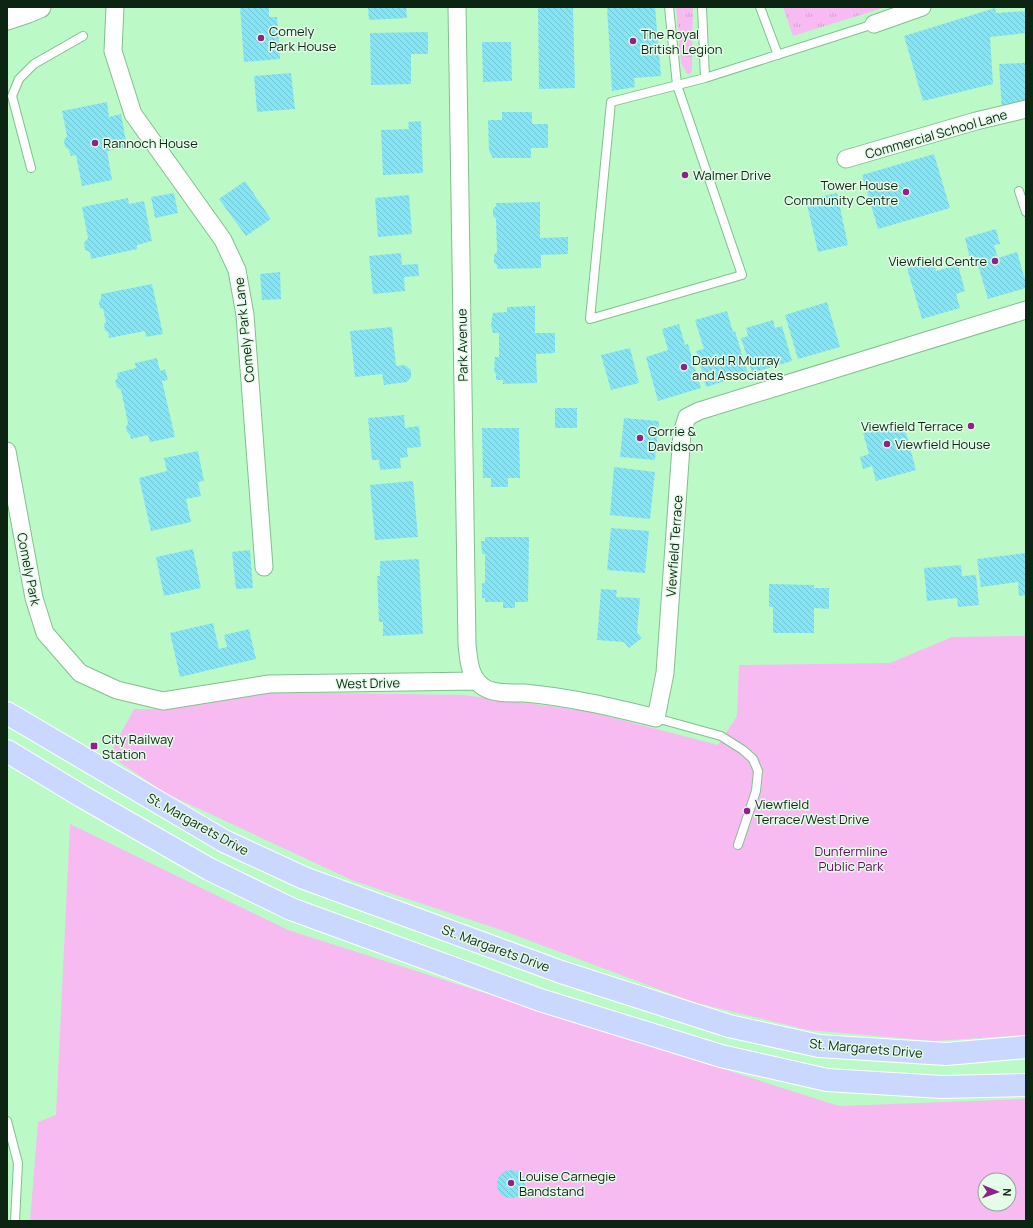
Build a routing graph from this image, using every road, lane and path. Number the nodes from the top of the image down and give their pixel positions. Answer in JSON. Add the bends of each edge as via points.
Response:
{"nodes":[{"id":1,"x":40,"y":7,"type":"edge"},
{"id":2,"x":114,"y":7,"type":"edge"},
{"id":3,"x":457,"y":7,"type":"edge"},
{"id":4,"x":669,"y":7,"type":"edge"},
{"id":5,"x":702,"y":7,"type":"edge"},
{"id":6,"x":760,"y":7,"type":"edge"},
{"id":7,"x":922,"y":7,"type":"edge"},
{"id":8,"x":7,"y":19,"type":"edge"},
{"id":9,"x":874,"y":24,"type":"joint"},
{"id":10,"x":83,"y":36,"type":"dead end"},
{"id":11,"x":778,"y":55,"type":"junction"},
{"id":12,"x":705,"y":78,"type":"junction"},
{"id":13,"x":677,"y":85,"type":"junction"},
{"id":14,"x":1026,"y":109,"type":"edge"},
{"id":15,"x":846,"y":159,"type":"dead end"},
{"id":16,"x":31,"y":168,"type":"dead end"},
{"id":17,"x":1019,"y":191,"type":"dead end"},
{"id":18,"x":1026,"y":212,"type":"edge"},
{"id":19,"x":1026,"y":310,"type":"edge"},
{"id":20,"x":7,"y":450,"type":"edge"},
{"id":21,"x":10,"y":482,"type":"edge"},
{"id":22,"x":264,"y":567,"type":"dead end"},
{"id":23,"x":80,"y":673,"type":"joint"},
{"id":24,"x":477,"y":681,"type":"junction"},
{"id":25,"x":7,"y":712,"type":"edge"},
{"id":26,"x":656,"y":718,"type":"junction"},
{"id":27,"x":7,"y":751,"type":"edge"},
{"id":28,"x":738,"y":845,"type":"dead end"},
{"id":29,"x":1026,"y":1047,"type":"edge"},
{"id":30,"x":1026,"y":1085,"type":"edge"},
{"id":31,"x":7,"y":1121,"type":"edge"},
{"id":32,"x":15,"y":1221,"type":"edge"}],
"edges":[{"from":1,"to":8,"type":"street"},
{"from":2,"to":22,"type":"street","name":"Comely Park Lane","via":[[113,51],[133,114],[223,240],[237,270],[245,315]]},
{"from":3,"to":24,"type":"street","name":"Park Avenue","via":[[466,645],[470,670]]},
{"from":4,"to":13,"type":"lane"},
{"from":5,"to":12,"type":"lane"},
{"from":6,"to":11,"type":"lane"},
{"from":7,"to":9,"type":"street"},
{"from":9,"to":11,"type":"lane"},
{"from":10,"to":16,"type":"lane","via":[[34,64],[19,79],[12,96]]},
{"from":11,"to":12,"type":"lane"},
{"from":12,"to":13,"type":"lane"},
{"from":13,"to":13,"type":"lane","via":[[742,275],[590,320],[611,102]]},
{"from":14,"to":15,"type":"street","name":"Commercial School Lane"},
{"from":17,"to":18,"type":"lane"},
{"from":19,"to":26,"type":"street","name":"Viewfield Terrace","via":[[699,411],[687,417],[682,433],[665,673]]},
{"from":20,"to":21,"type":"street","name":"Comely Park"},
{"from":21,"to":23,"type":"street","name":"Comely Park","via":[[34,598],[45,633]]},
{"from":23,"to":24,"type":"street","name":"West Drive","via":[[117,690],[163,701],[269,684]]},
{"from":24,"to":26,"type":"street","via":[[484,688],[504,693],[598,704]]},
{"from":25,"to":29,"type":"main road","name":"St. Margarets Drive","via":[[224,841],[304,878],[551,968],[729,1026],[819,1046],[946,1054]]},
{"from":26,"to":28,"type":"lane","via":[[721,736],[753,759],[758,771],[756,791]]},
{"from":27,"to":30,"type":"main road","via":[[209,869],[291,909],[540,1000],[721,1056],[827,1080],[942,1087]]},
{"from":31,"to":32,"type":"lane","via":[[18,1163]]}]}
